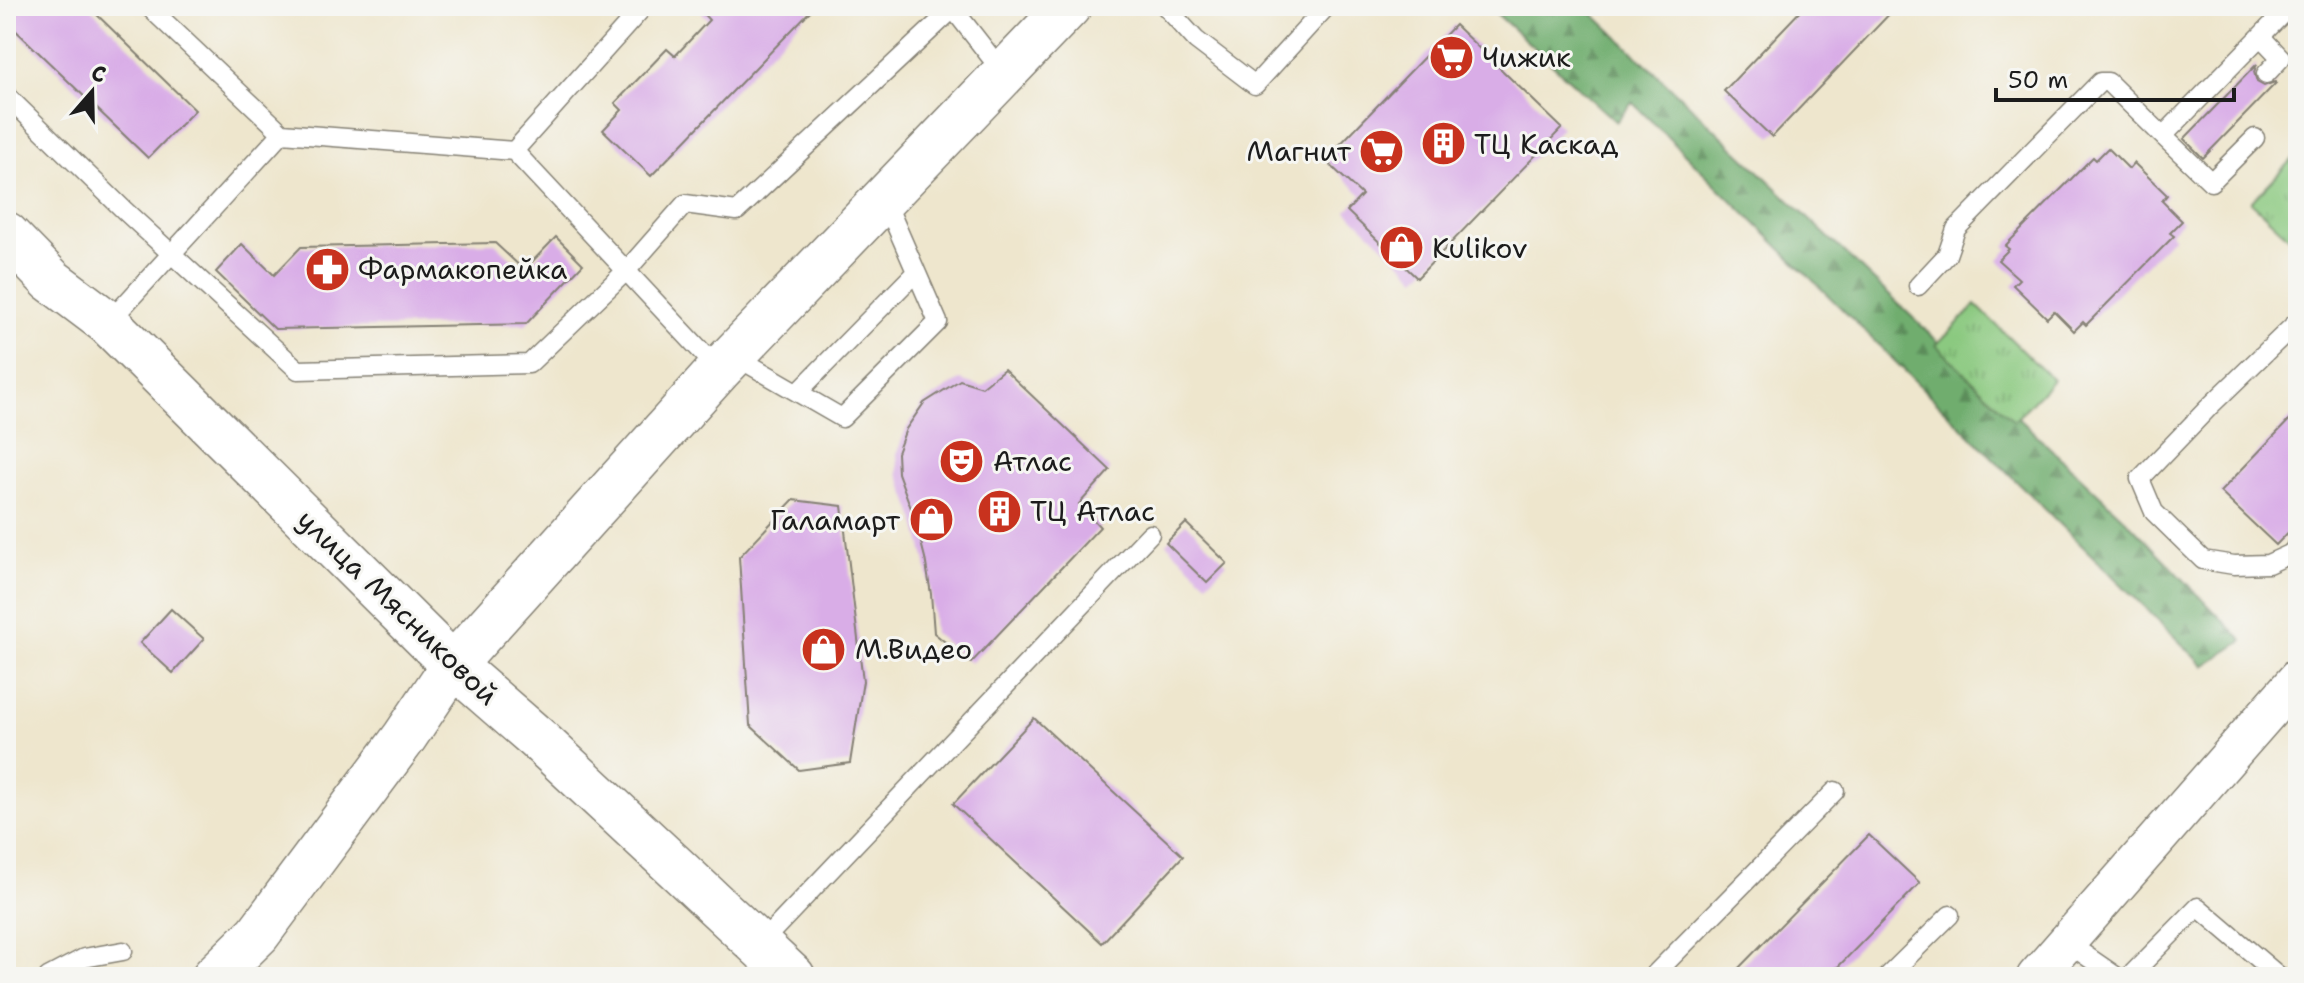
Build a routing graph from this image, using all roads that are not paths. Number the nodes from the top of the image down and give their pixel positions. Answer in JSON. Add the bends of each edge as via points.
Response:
{"nodes":[{"id":1,"x":148,"y":6,"type":"edge"},
{"id":2,"x":644,"y":6,"type":"edge"},
{"id":3,"x":1069,"y":6,"type":"edge"},
{"id":4,"x":1165,"y":6,"type":"edge"},
{"id":5,"x":1327,"y":6,"type":"edge"},
{"id":6,"x":2290,"y":6,"type":"edge"},
{"id":7,"x":953,"y":7,"type":"edge"},
{"id":8,"x":2261,"y":37,"type":"junction"},
{"id":9,"x":1004,"y":74,"type":"junction"},
{"id":10,"x":2266,"y":74,"type":"dead end"},
{"id":11,"x":6,"y":95,"type":"edge"},
{"id":12,"x":282,"y":133,"type":"junction"},
{"id":13,"x":2163,"y":136,"type":"junction"},
{"id":14,"x":2255,"y":138,"type":"dead end"},
{"id":15,"x":514,"y":151,"type":"junction"},
{"id":16,"x":884,"y":198,"type":"junction"},
{"id":17,"x":6,"y":234,"type":"edge"},
{"id":18,"x":171,"y":253,"type":"junction"},
{"id":19,"x":627,"y":270,"type":"junction"},
{"id":20,"x":916,"y":272,"type":"junction"},
{"id":21,"x":1918,"y":286,"type":"dead end"},
{"id":22,"x":2298,"y":321,"type":"edge"},
{"id":23,"x":108,"y":323,"type":"junction"},
{"id":24,"x":726,"y":363,"type":"junction"},
{"id":25,"x":798,"y":392,"type":"junction"},
{"id":26,"x":1150,"y":534,"type":"dead end"},
{"id":27,"x":2298,"y":546,"type":"edge"},
{"id":28,"x":453,"y":665,"type":"junction"},
{"id":29,"x":2298,"y":678,"type":"edge"},
{"id":30,"x":1835,"y":791,"type":"dead end"},
{"id":31,"x":1950,"y":915,"type":"dead end"},
{"id":32,"x":2066,"y":942,"type":"junction"},
{"id":33,"x":759,"y":945,"type":"junction"},
{"id":34,"x":123,"y":951,"type":"dead end"},
{"id":35,"x":48,"y":977,"type":"edge"},
{"id":36,"x":214,"y":977,"type":"edge"},
{"id":37,"x":793,"y":977,"type":"edge"},
{"id":38,"x":1652,"y":977,"type":"edge"},
{"id":39,"x":1887,"y":977,"type":"edge"},
{"id":40,"x":2036,"y":977,"type":"edge"},
{"id":41,"x":2117,"y":977,"type":"edge"},
{"id":42,"x":2129,"y":977,"type":"edge"},
{"id":43,"x":2280,"y":977,"type":"edge"}],
"edges":[{"from":1,"to":12,"type":"lane"},
{"from":2,"to":15,"type":"lane"},
{"from":3,"to":9,"type":"street"},
{"from":4,"to":5,"type":"lane","via":[[1196,40],[1255,85]]},
{"from":6,"to":8,"type":"lane"},
{"from":7,"to":9,"type":"lane"},
{"from":7,"to":19,"type":"lane","via":[[737,211],[685,204]]},
{"from":8,"to":10,"type":"lane","via":[[2281,58]]},
{"from":8,"to":13,"type":"lane"},
{"from":9,"to":16,"type":"street"},
{"from":11,"to":18,"type":"lane"},
{"from":12,"to":15,"type":"lane"},
{"from":12,"to":18,"type":"lane"},
{"from":13,"to":14,"type":"lane","via":[[2211,182]]},
{"from":13,"to":21,"type":"lane","via":[[2108,82],[2100,82],[1956,229],[1947,255]]},
{"from":15,"to":19,"type":"lane"},
{"from":16,"to":20,"type":"lane"},
{"from":16,"to":24,"type":"street"},
{"from":17,"to":23,"type":"street","name":"улица Мясниковой","via":[[51,280]]},
{"from":18,"to":19,"type":"lane","via":[[298,370],[529,364]]},
{"from":18,"to":23,"type":"lane"},
{"from":19,"to":24,"type":"lane"},
{"from":20,"to":25,"type":"lane"},
{"from":20,"to":25,"type":"lane","via":[[938,322],[842,418]]},
{"from":22,"to":27,"type":"lane","via":[[2140,479],[2154,512],[2203,560],[2268,564]]},
{"from":23,"to":28,"type":"street","name":"улица Мясниковой"},
{"from":24,"to":25,"type":"lane"},
{"from":24,"to":28,"type":"street"},
{"from":26,"to":33,"type":"lane"},
{"from":28,"to":33,"type":"street","name":"улица Мясниковой"},
{"from":28,"to":36,"type":"street","via":[[258,934]]},
{"from":29,"to":32,"type":"street"},
{"from":30,"to":38,"type":"lane"},
{"from":31,"to":39,"type":"lane"},
{"from":32,"to":40,"type":"street"},
{"from":32,"to":41,"type":"lane"},
{"from":33,"to":37,"type":"street","name":"улица Мясниковой"},
{"from":34,"to":35,"type":"lane","via":[[84,958]]},
{"from":42,"to":43,"type":"lane","via":[[2198,907]]}]}
